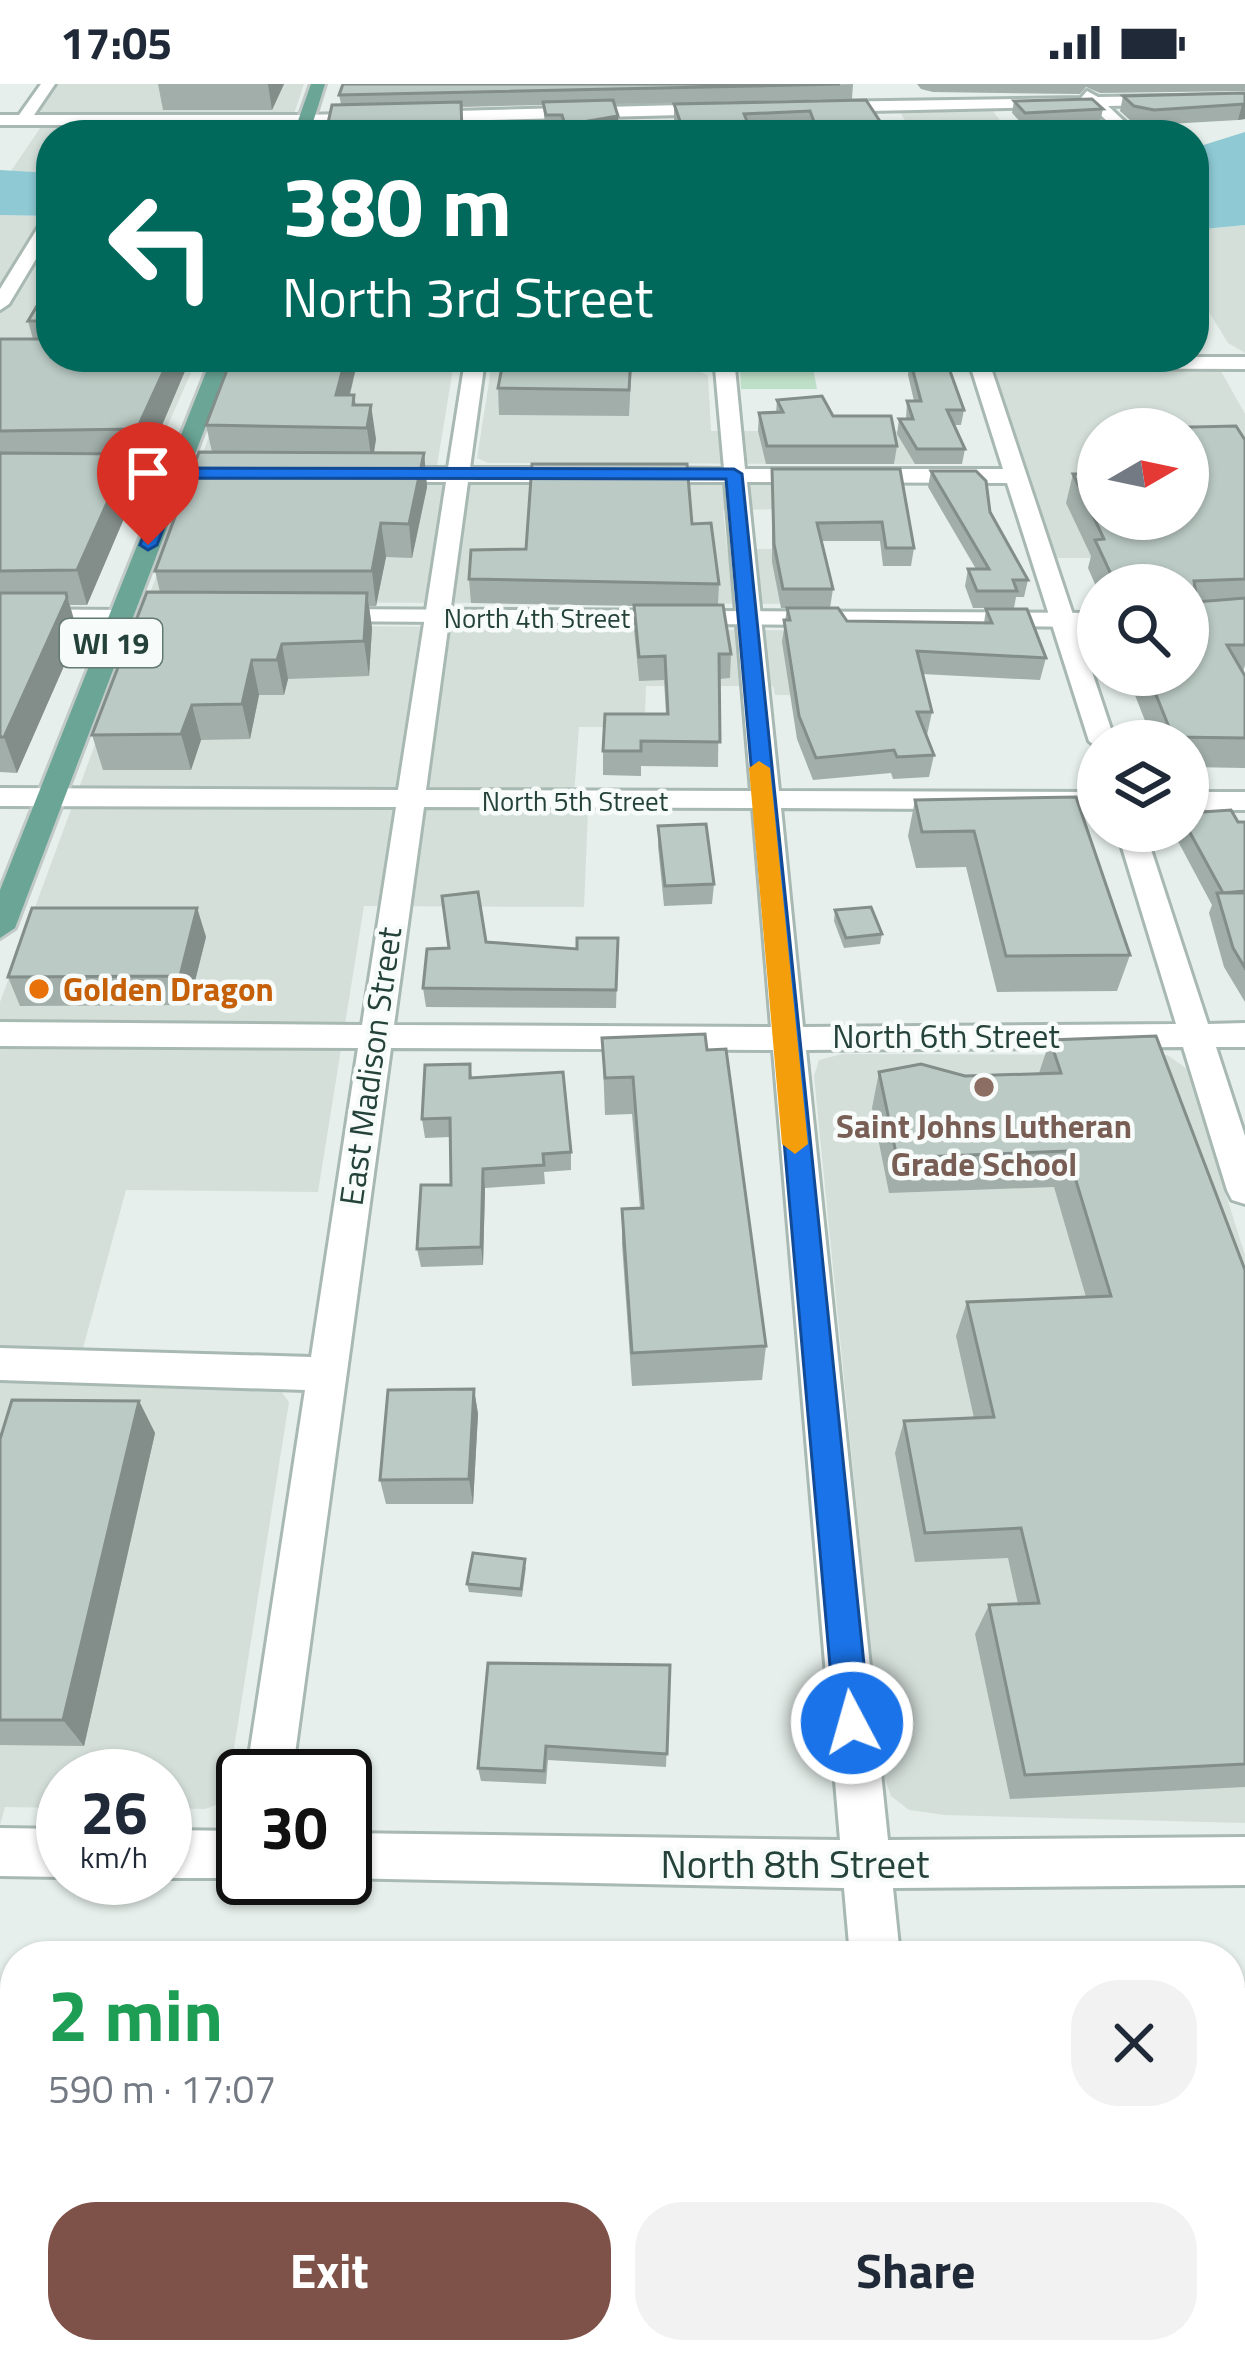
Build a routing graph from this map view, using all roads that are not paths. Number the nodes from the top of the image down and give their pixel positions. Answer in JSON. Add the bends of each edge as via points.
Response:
{"nodes":[{"id":1,"x":48,"y":84,"type":"edge"},
{"id":2,"x":318,"y":84,"type":"edge"},
{"id":3,"x":872,"y":84,"type":"edge"},
{"id":4,"x":1076,"y":84,"type":"edge"},
{"id":5,"x":1245,"y":99,"type":"edge"},
{"id":6,"x":1092,"y":100,"type":"junction"},
{"id":7,"x":814,"y":107,"type":"edge"},
{"id":8,"x":744,"y":109,"type":"edge"},
{"id":9,"x":888,"y":112,"type":"junction"},
{"id":10,"x":23,"y":120,"type":"junction"},
{"id":11,"x":36,"y":120,"type":"edge"},
{"id":12,"x":306,"y":120,"type":"edge"},
{"id":13,"x":410,"y":120,"type":"edge"},
{"id":14,"x":1114,"y":120,"type":"edge"},
{"id":15,"x":0,"y":121,"type":"edge"},
{"id":16,"x":36,"y":245,"type":"edge"},
{"id":17,"x":0,"y":266,"type":"edge"},
{"id":18,"x":23,"y":266,"type":"junction"},
{"id":19,"x":36,"y":266,"type":"edge"},
{"id":20,"x":0,"y":304,"type":"edge"},
{"id":21,"x":1237,"y":363,"type":"edge"},
{"id":22,"x":217,"y":372,"type":"edge"},
{"id":23,"x":473,"y":372,"type":"edge"},
{"id":24,"x":725,"y":372,"type":"edge"},
{"id":25,"x":982,"y":372,"type":"edge"},
{"id":26,"x":1245,"y":390,"type":"edge"},
{"id":27,"x":188,"y":474,"type":"junction"},
{"id":28,"x":734,"y":474,"type":"junction"},
{"id":29,"x":0,"y":475,"type":"edge"},
{"id":30,"x":341,"y":475,"type":"edge"},
{"id":31,"x":460,"y":476,"type":"junction"},
{"id":32,"x":1015,"y":476,"type":"junction"},
{"id":33,"x":0,"y":616,"type":"edge"},
{"id":34,"x":132,"y":616,"type":"junction"},
{"id":35,"x":301,"y":616,"type":"edge"},
{"id":36,"x":436,"y":616,"type":"junction"},
{"id":37,"x":746,"y":618,"type":"junction"},
{"id":38,"x":1062,"y":620,"type":"junction"},
{"id":39,"x":1077,"y":620,"type":"edge"},
{"id":40,"x":1095,"y":720,"type":"edge"},
{"id":41,"x":0,"y":797,"type":"edge"},
{"id":42,"x":51,"y":797,"type":"junction"},
{"id":43,"x":409,"y":800,"type":"junction"},
{"id":44,"x":762,"y":800,"type":"junction"},
{"id":45,"x":1077,"y":801,"type":"edge"},
{"id":46,"x":1209,"y":801,"type":"edge"},
{"id":47,"x":1245,"y":801,"type":"edge"},
{"id":48,"x":1138,"y":852,"type":"edge"},
{"id":49,"x":0,"y":928,"type":"edge"},
{"id":50,"x":0,"y":1034,"type":"edge"},
{"id":51,"x":1195,"y":1035,"type":"junction"},
{"id":52,"x":1245,"y":1035,"type":"edge"},
{"id":53,"x":784,"y":1037,"type":"junction"},
{"id":54,"x":372,"y":1038,"type":"junction"},
{"id":55,"x":1245,"y":1190,"type":"edge"},
{"id":56,"x":0,"y":1364,"type":"edge"},
{"id":57,"x":326,"y":1374,"type":"junction"},
{"id":58,"x":272,"y":1749,"type":"edge"},
{"id":59,"x":0,"y":1852,"type":"edge"},
{"id":60,"x":36,"y":1853,"type":"edge"},
{"id":61,"x":372,"y":1857,"type":"edge"},
{"id":62,"x":1245,"y":1861,"type":"edge"},
{"id":63,"x":867,"y":1864,"type":"junction"},
{"id":64,"x":874,"y":1941,"type":"edge"}],
"edges":[{"from":1,"to":10,"type":"street"},
{"from":2,"to":12,"type":"main road"},
{"from":3,"to":9,"type":"street"},
{"from":4,"to":6,"type":"street"},
{"from":5,"to":6,"type":"street"},
{"from":6,"to":9,"type":"street"},
{"from":6,"to":14,"type":"street"},
{"from":7,"to":9,"type":"street"},
{"from":8,"to":13,"type":"street","via":[[610,105]]},
{"from":10,"to":11,"type":"street"},
{"from":10,"to":15,"type":"street"},
{"from":16,"to":18,"type":"street"},
{"from":17,"to":18,"type":"street"},
{"from":18,"to":19,"type":"street"},
{"from":18,"to":20,"type":"street"},
{"from":21,"to":26,"type":"street"},
{"from":22,"to":27,"type":"main road","number":"WI 19"},
{"from":23,"to":31,"type":"street","name":"East Madison Street"},
{"from":24,"to":28,"type":"street"},
{"from":25,"to":32,"type":"street"},
{"from":27,"to":29,"type":"street"},
{"from":27,"to":34,"type":"main road","number":"WI 19"},
{"from":28,"to":31,"type":"street"},
{"from":28,"to":32,"type":"street"},
{"from":28,"to":37,"type":"street"},
{"from":30,"to":31,"type":"street"},
{"from":31,"to":36,"type":"street","name":"East Madison Street"},
{"from":32,"to":38,"type":"street"},
{"from":33,"to":34,"type":"street"},
{"from":34,"to":42,"type":"main road","number":"WI 19"},
{"from":35,"to":36,"type":"street","name":"North 4th Street"},
{"from":36,"to":37,"type":"street","name":"North 4th Street"},
{"from":36,"to":43,"type":"street","name":"East Madison Street"},
{"from":37,"to":38,"type":"street","name":"North 4th Street"},
{"from":37,"to":44,"type":"street"},
{"from":38,"to":39,"type":"street","name":"North 4th Street"},
{"from":38,"to":40,"type":"street"},
{"from":41,"to":42,"type":"street","name":"North 5th Street"},
{"from":42,"to":43,"type":"street","name":"North 5th Street"},
{"from":42,"to":49,"type":"main road","number":"WI 19"},
{"from":43,"to":44,"type":"street","name":"North 5th Street"},
{"from":43,"to":54,"type":"street","name":"East Madison Street"},
{"from":44,"to":45,"type":"street","name":"North 5th Street"},
{"from":44,"to":53,"type":"street"},
{"from":46,"to":47,"type":"street"},
{"from":48,"to":51,"type":"street"},
{"from":50,"to":54,"type":"street","name":"North 6th Street"},
{"from":51,"to":52,"type":"street","name":"North 6th Street"},
{"from":51,"to":53,"type":"street","name":"North 6th Street"},
{"from":51,"to":55,"type":"street"},
{"from":53,"to":54,"type":"street","name":"North 6th Street"},
{"from":53,"to":63,"type":"street"},
{"from":54,"to":57,"type":"street","name":"East Madison Street"},
{"from":56,"to":57,"type":"street"},
{"from":57,"to":58,"type":"street","name":"East Madison Street"},
{"from":59,"to":60,"type":"street"},
{"from":61,"to":63,"type":"street","name":"North 8th Street"},
{"from":62,"to":63,"type":"street","name":"North 8th Street"},
{"from":63,"to":64,"type":"street"}]}
